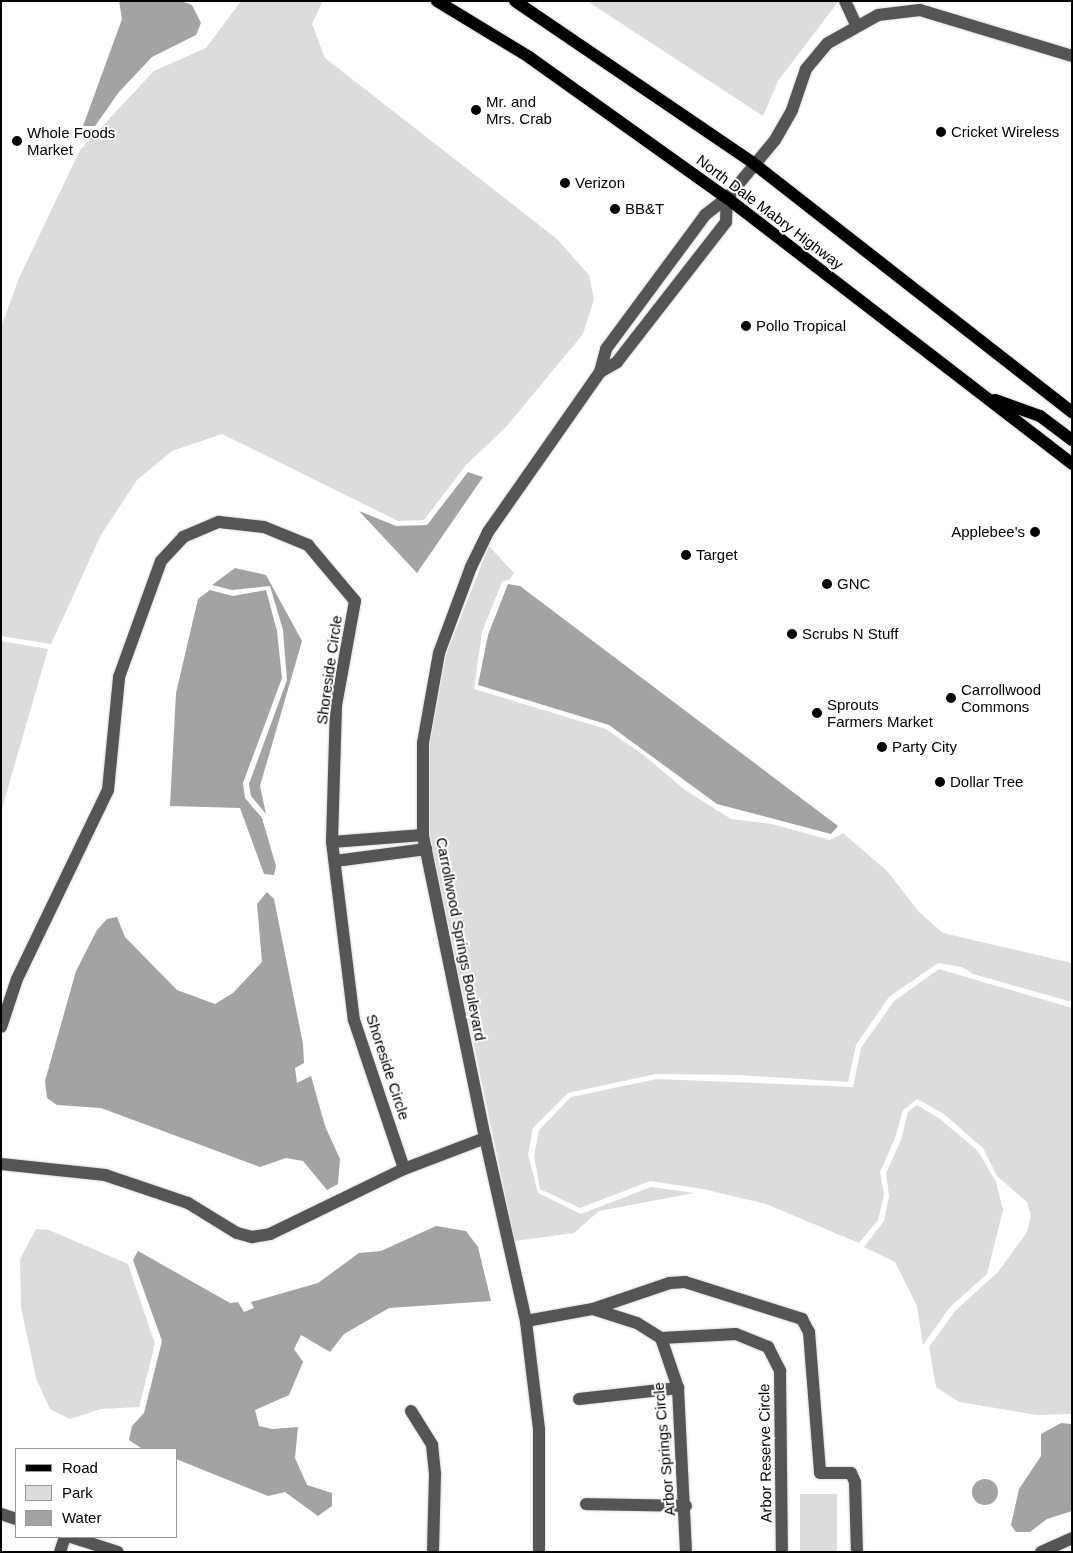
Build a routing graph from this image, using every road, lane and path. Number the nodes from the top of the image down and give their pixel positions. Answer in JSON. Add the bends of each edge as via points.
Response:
{"nodes":[{"id":1,"x":437,"y":1,"type":"edge"},
{"id":2,"x":515,"y":1,"type":"edge"},
{"id":3,"x":845,"y":1,"type":"edge"},
{"id":4,"x":856,"y":24,"type":"junction"},
{"id":5,"x":1072,"y":56,"type":"edge"},
{"id":6,"x":754,"y":163,"type":"junction"},
{"id":7,"x":728,"y":198,"type":"junction"},
{"id":8,"x":600,"y":372,"type":"junction"},
{"id":9,"x":984,"y":396,"type":"junction"},
{"id":10,"x":1072,"y":412,"type":"edge"},
{"id":11,"x":1072,"y":440,"type":"edge"},
{"id":12,"x":1072,"y":464,"type":"edge"},
{"id":13,"x":423,"y":835,"type":"junction"},
{"id":14,"x":332,"y":842,"type":"junction"},
{"id":15,"x":426,"y":849,"type":"junction"},
{"id":16,"x":335,"y":861,"type":"junction"},
{"id":17,"x":1,"y":1027,"type":"edge"},
{"id":18,"x":485,"y":1138,"type":"junction"},
{"id":19,"x":1,"y":1164,"type":"edge"},
{"id":20,"x":404,"y":1169,"type":"junction"},
{"id":21,"x":591,"y":1309,"type":"junction"},
{"id":22,"x":526,"y":1320,"type":"junction"},
{"id":23,"x":660,"y":1338,"type":"junction"},
{"id":24,"x":678,"y":1388,"type":"junction"},
{"id":25,"x":579,"y":1399,"type":"dead end"},
{"id":26,"x":411,"y":1411,"type":"dead end"},
{"id":27,"x":586,"y":1504,"type":"dead end"},
{"id":28,"x":686,"y":1506,"type":"junction"},
{"id":29,"x":1,"y":1514,"type":"edge"},
{"id":30,"x":15,"y":1519,"type":"edge"},
{"id":31,"x":65,"y":1538,"type":"edge"},
{"id":32,"x":74,"y":1538,"type":"edge"},
{"id":33,"x":1072,"y":1538,"type":"edge"},
{"id":34,"x":60,"y":1552,"type":"edge"},
{"id":35,"x":118,"y":1552,"type":"edge"},
{"id":36,"x":433,"y":1552,"type":"edge"},
{"id":37,"x":540,"y":1552,"type":"edge"},
{"id":38,"x":686,"y":1552,"type":"edge"},
{"id":39,"x":782,"y":1552,"type":"edge"},
{"id":40,"x":857,"y":1552,"type":"edge"},
{"id":41,"x":1041,"y":1552,"type":"edge"}],
"edges":[{"from":1,"to":7,"type":"main road","name":"North Dale Mabry Highway","via":[[529,57]]},
{"from":2,"to":6,"type":"main road","name":"North Dale Mabry Highway"},
{"from":3,"to":4,"type":"street"},
{"from":4,"to":5,"type":"street","name":"Carrollwood Springs Boulevard","via":[[878,15],[920,10]]},
{"from":4,"to":6,"type":"street","name":"Carrollwood Springs Boulevard","via":[[828,43],[806,69],[792,110],[775,140]]},
{"from":6,"to":7,"type":"street","name":"Carrollwood Springs Boulevard"},
{"from":6,"to":10,"type":"main road","name":"North Dale Mabry Highway"},
{"from":7,"to":8,"type":"street","name":"Carrollwood Springs Boulevard","via":[[705,215],[617,334],[606,349]]},
{"from":7,"to":8,"type":"street","name":"Carrollwood Springs Boulevard","via":[[726,222],[617,362]]},
{"from":7,"to":9,"type":"main road","name":"North Dale Mabry Highway"},
{"from":8,"to":13,"type":"street","name":"Carrollwood Springs Boulevard","via":[[488,532],[471,567],[439,653],[423,744]]},
{"from":9,"to":11,"type":"main road","via":[[1040,416]]},
{"from":9,"to":12,"type":"main road","name":"North Dale Mabry Highway"},
{"from":13,"to":14,"type":"street"},
{"from":13,"to":15,"type":"street","name":"Carrollwood Springs Boulevard"},
{"from":14,"to":16,"type":"street","name":"Shoreside Circle"},
{"from":14,"to":17,"type":"street","name":"Shoreside Circle","via":[[336,706],[355,601],[308,545],[264,527],[219,522],[183,537],[161,561],[119,677],[108,790],[17,979]]},
{"from":15,"to":16,"type":"street"},
{"from":15,"to":18,"type":"street","name":"Carrollwood Springs Boulevard"},
{"from":16,"to":20,"type":"street","name":"Shoreside Circle","via":[[354,1020]]},
{"from":18,"to":20,"type":"street"},
{"from":18,"to":22,"type":"street","name":"Carrollwood Springs Boulevard"},
{"from":19,"to":20,"type":"street","via":[[105,1175],[188,1203],[237,1233],[252,1237],[270,1234]]},
{"from":21,"to":22,"type":"street"},
{"from":21,"to":23,"type":"street","via":[[637,1323]]},
{"from":21,"to":40,"type":"street","via":[[670,1283],[685,1282],[802,1319],[809,1332],[820,1473],[851,1472],[855,1482]]},
{"from":22,"to":37,"type":"street","name":"Carrollwood Springs Boulevard","via":[[539,1430]]},
{"from":23,"to":24,"type":"street","name":"Arbor Springs Circle"},
{"from":23,"to":39,"type":"street","name":"Arbor Reserve Circle","via":[[736,1334],[768,1347],[780,1371]]},
{"from":24,"to":25,"type":"street"},
{"from":24,"to":28,"type":"street","name":"Arbor Springs Circle"},
{"from":26,"to":36,"type":"street","via":[[432,1445],[436,1474]]},
{"from":27,"to":28,"type":"street"},
{"from":28,"to":38,"type":"street","name":"Arbor Springs Circle"},
{"from":29,"to":30,"type":"street"},
{"from":31,"to":34,"type":"street"},
{"from":32,"to":35,"type":"street"},
{"from":33,"to":41,"type":"street"}]}
